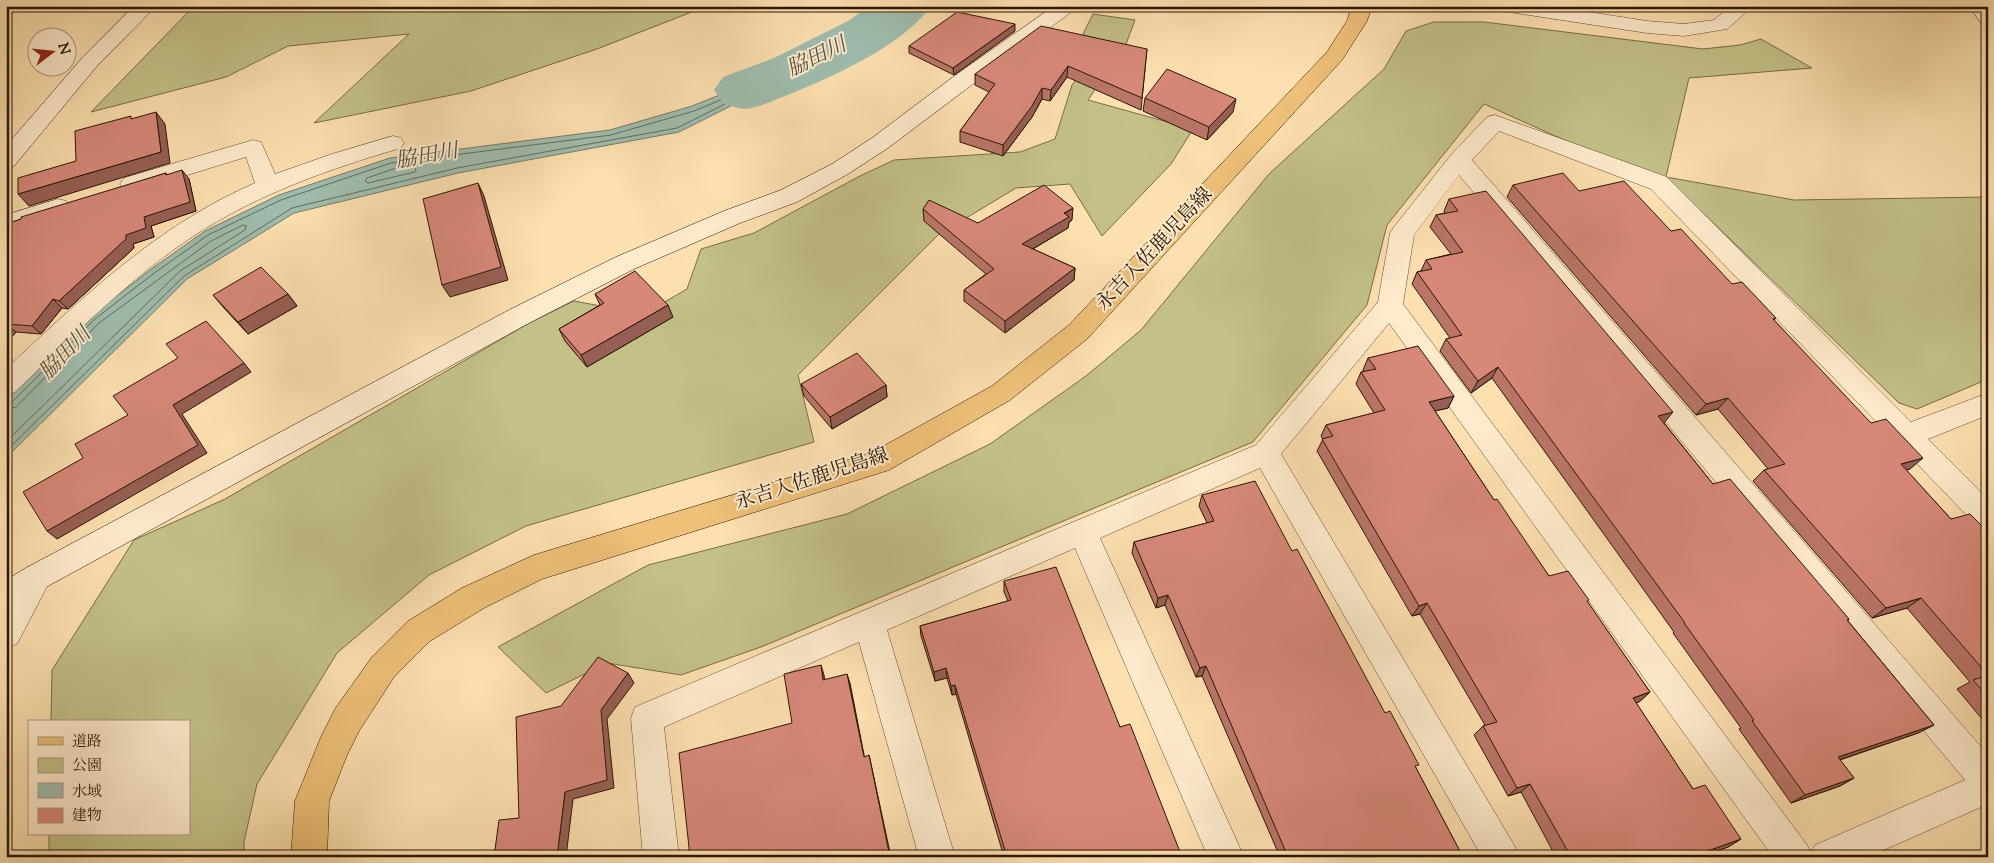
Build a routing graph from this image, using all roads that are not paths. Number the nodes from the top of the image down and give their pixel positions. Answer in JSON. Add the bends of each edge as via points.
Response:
{"nodes":[{"id":1,"x":146,"y":6,"type":"edge"},
{"id":2,"x":1066,"y":6,"type":"edge"},
{"id":3,"x":1362,"y":6,"type":"edge"},
{"id":4,"x":1508,"y":6,"type":"edge"},
{"id":5,"x":1743,"y":6,"type":"edge"},
{"id":6,"x":1979,"y":6,"type":"edge"},
{"id":7,"x":1988,"y":19,"type":"edge"},
{"id":8,"x":393,"y":143,"type":"dead end"},
{"id":9,"x":1459,"y":160,"type":"junction"},
{"id":10,"x":6,"y":161,"type":"edge"},
{"id":11,"x":268,"y":186,"type":"junction"},
{"id":12,"x":111,"y":191,"type":"edge"},
{"id":13,"x":82,"y":200,"type":"edge"},
{"id":14,"x":6,"y":223,"type":"edge"},
{"id":15,"x":1390,"y":305,"type":"junction"},
{"id":16,"x":6,"y":384,"type":"edge"},
{"id":17,"x":1988,"y":404,"type":"edge"},
{"id":18,"x":1905,"y":436,"type":"junction"},
{"id":19,"x":1266,"y":453,"type":"junction"},
{"id":20,"x":1988,"y":518,"type":"edge"},
{"id":21,"x":1082,"y":532,"type":"junction"},
{"id":22,"x":37,"y":577,"type":"junction"},
{"id":23,"x":6,"y":596,"type":"edge"},
{"id":24,"x":869,"y":623,"type":"junction"},
{"id":25,"x":6,"y":634,"type":"edge"},
{"id":26,"x":1988,"y":781,"type":"edge"},
{"id":27,"x":1988,"y":787,"type":"edge"},
{"id":28,"x":309,"y":857,"type":"edge"},
{"id":29,"x":661,"y":857,"type":"edge"},
{"id":30,"x":937,"y":857,"type":"edge"},
{"id":31,"x":1226,"y":857,"type":"edge"},
{"id":32,"x":1502,"y":857,"type":"edge"},
{"id":33,"x":1795,"y":857,"type":"edge"},
{"id":34,"x":1827,"y":857,"type":"edge"}],
"edges":[{"from":1,"to":10,"type":"street","via":[[70,82]]},
{"from":2,"to":22,"type":"street","via":[[840,169],[798,192],[626,263],[520,316]]},
{"from":3,"to":28,"type":"main road","name":"永吉入佐鹿児島線","via":[[1357,21],[1335,56],[1078,332],[1001,393],[879,462],[534,568],[473,598],[419,631],[383,667],[347,720],[333,748],[312,801]]},
{"from":4,"to":5,"type":"street","via":[[1684,30],[1720,25]]},
{"from":6,"to":7,"type":"street"},
{"from":8,"to":11,"type":"street","via":[[328,161]]},
{"from":9,"to":15,"type":"street","via":[[1402,233]]},
{"from":9,"to":18,"type":"street","via":[[1495,122],[1660,183]]},
{"from":9,"to":26,"type":"street"},
{"from":11,"to":12,"type":"street","via":[[253,147]]},
{"from":11,"to":16,"type":"street","via":[[224,207],[153,252]]},
{"from":13,"to":14,"type":"street"},
{"from":15,"to":19,"type":"street"},
{"from":15,"to":33,"type":"street"},
{"from":17,"to":18,"type":"street"},
{"from":18,"to":20,"type":"street"},
{"from":19,"to":21,"type":"street"},
{"from":19,"to":32,"type":"street"},
{"from":21,"to":24,"type":"street"},
{"from":21,"to":31,"type":"street"},
{"from":22,"to":23,"type":"street"},
{"from":22,"to":25,"type":"street"},
{"from":24,"to":29,"type":"street","via":[[647,718]]},
{"from":24,"to":30,"type":"street"},
{"from":27,"to":34,"type":"street"}]}
